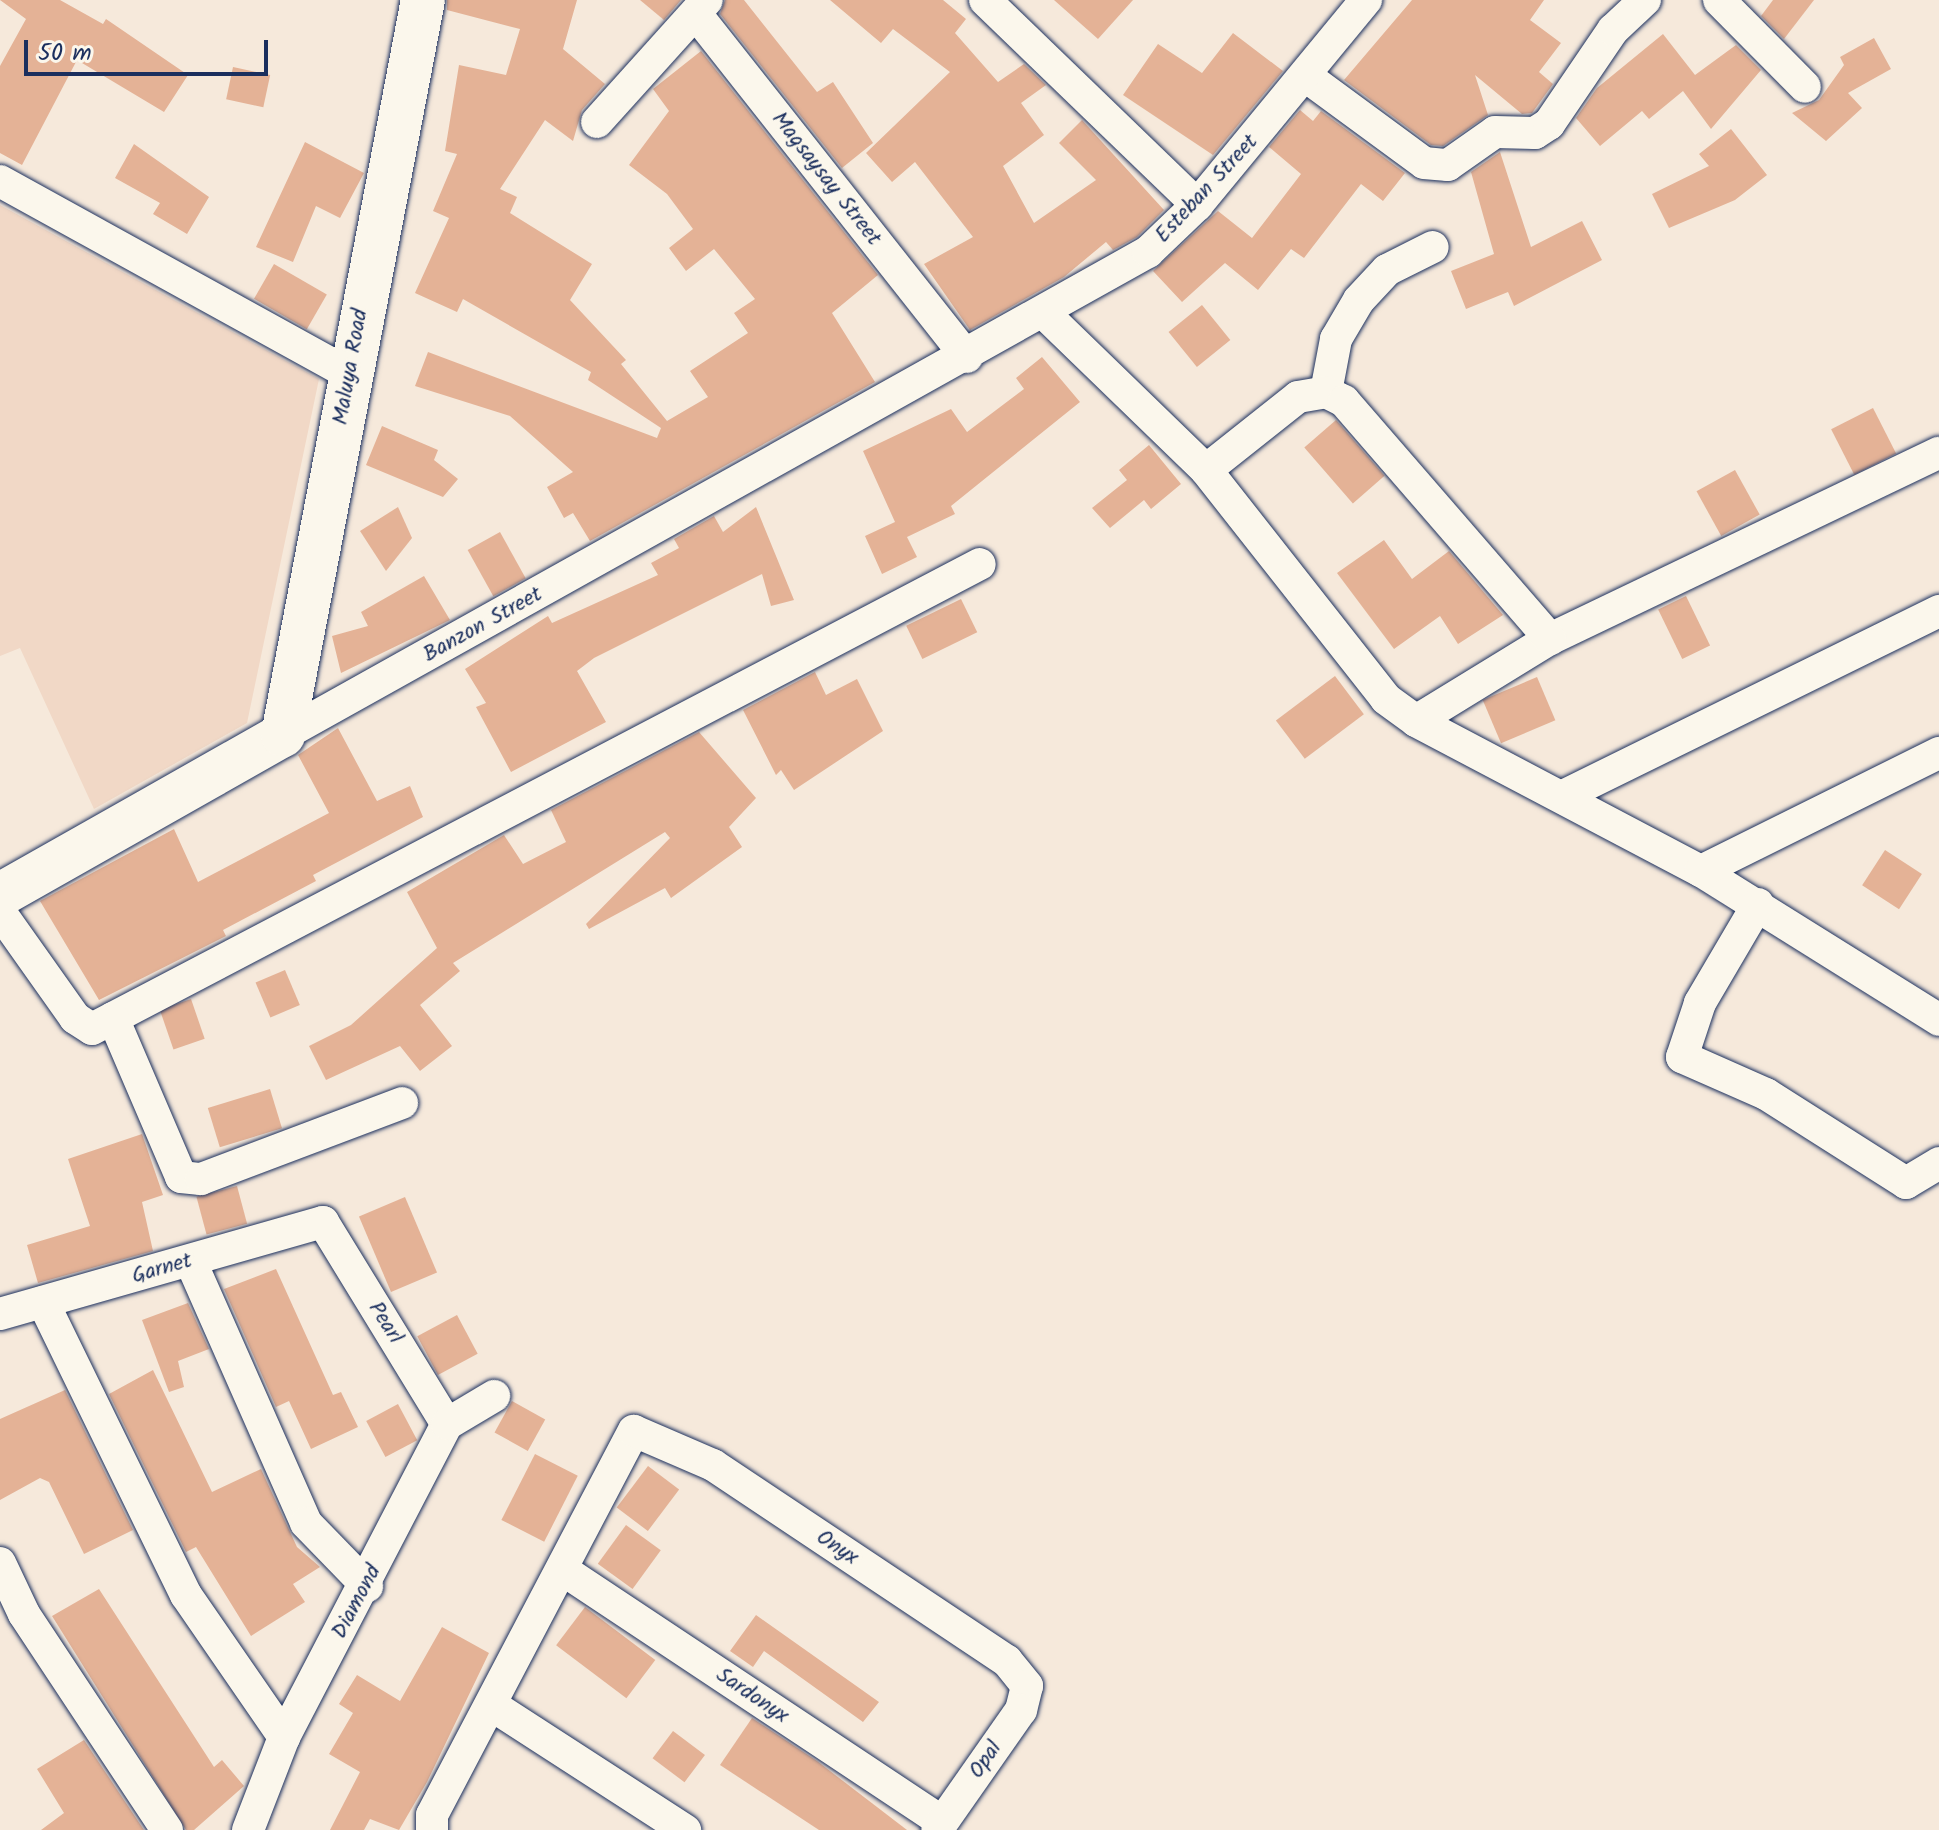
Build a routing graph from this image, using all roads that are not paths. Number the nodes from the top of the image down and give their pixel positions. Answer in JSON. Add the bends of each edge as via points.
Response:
{"nodes":[{"id":1,"x":423,"y":0,"type":"edge"},
{"id":2,"x":985,"y":0,"type":"edge"},
{"id":3,"x":1366,"y":0,"type":"edge"},
{"id":4,"x":1645,"y":0,"type":"edge"},
{"id":5,"x":1719,"y":0,"type":"edge"},
{"id":6,"x":702,"y":7,"type":"edge"},
{"id":7,"x":1307,"y":77,"type":"junction"},
{"id":8,"x":1805,"y":87,"type":"dead end"},
{"id":9,"x":597,"y":122,"type":"dead end"},
{"id":10,"x":0,"y":181,"type":"edge"},
{"id":11,"x":1197,"y":205,"type":"junction"},
{"id":12,"x":1433,"y":247,"type":"dead end"},
{"id":13,"x":1045,"y":314,"type":"junction"},
{"id":14,"x":967,"y":357,"type":"junction"},
{"id":15,"x":350,"y":374,"type":"junction"},
{"id":16,"x":1326,"y":392,"type":"junction"},
{"id":17,"x":1939,"y":453,"type":"edge"},
{"id":18,"x":1206,"y":470,"type":"junction"},
{"id":19,"x":980,"y":564,"type":"dead end"},
{"id":20,"x":1939,"y":611,"type":"edge"},
{"id":21,"x":1550,"y":639,"type":"junction"},
{"id":22,"x":1416,"y":721,"type":"junction"},
{"id":23,"x":283,"y":735,"type":"junction"},
{"id":24,"x":1939,"y":753,"type":"edge"},
{"id":25,"x":1567,"y":794,"type":"junction"},
{"id":26,"x":1701,"y":871,"type":"junction"},
{"id":27,"x":0,"y":895,"type":"edge"},
{"id":28,"x":1758,"y":904,"type":"junction"},
{"id":29,"x":0,"y":912,"type":"edge"},
{"id":30,"x":113,"y":1018,"type":"junction"},
{"id":31,"x":1939,"y":1020,"type":"edge"},
{"id":32,"x":402,"y":1103,"type":"dead end"},
{"id":33,"x":1939,"y":1163,"type":"edge"},
{"id":34,"x":323,"y":1222,"type":"joint"},
{"id":35,"x":191,"y":1262,"type":"junction"},
{"id":36,"x":43,"y":1302,"type":"junction"},
{"id":37,"x":0,"y":1314,"type":"edge"},
{"id":38,"x":494,"y":1396,"type":"dead end"},
{"id":39,"x":447,"y":1424,"type":"junction"},
{"id":40,"x":0,"y":1563,"type":"edge"},
{"id":41,"x":563,"y":1570,"type":"junction"},
{"id":42,"x":367,"y":1586,"type":"junction"},
{"id":43,"x":1027,"y":1686,"type":"joint"},
{"id":44,"x":493,"y":1706,"type":"junction"},
{"id":45,"x":284,"y":1737,"type":"junction"},
{"id":46,"x":940,"y":1826,"type":"edge"},
{"id":47,"x":167,"y":1830,"type":"edge"},
{"id":48,"x":248,"y":1830,"type":"edge"},
{"id":49,"x":432,"y":1830,"type":"edge"},
{"id":50,"x":685,"y":1830,"type":"edge"}],
"edges":[{"from":1,"to":15,"type":"street","name":"Maluya Road"},
{"from":2,"to":11,"type":"street"},
{"from":3,"to":7,"type":"street","name":"Esteban Street"},
{"from":4,"to":7,"type":"street","via":[[1613,30],[1549,124],[1535,133],[1495,132],[1448,165],[1424,163]]},
{"from":5,"to":8,"type":"street"},
{"from":6,"to":9,"type":"street"},
{"from":6,"to":14,"type":"street","name":"Magsaysay Street"},
{"from":7,"to":11,"type":"street","name":"Esteban Street"},
{"from":10,"to":15,"type":"street"},
{"from":11,"to":13,"type":"street","name":"Esteban Street","via":[[1148,252]]},
{"from":12,"to":16,"type":"street","via":[[1387,270],[1359,300],[1332,349]]},
{"from":13,"to":14,"type":"street","name":"Esteban Street"},
{"from":13,"to":18,"type":"street"},
{"from":14,"to":23,"type":"street","name":"Banzon Street"},
{"from":15,"to":23,"type":"street","name":"Maluya Road"},
{"from":16,"to":18,"type":"street","via":[[1298,397]]},
{"from":16,"to":21,"type":"street","via":[[1344,401]]},
{"from":17,"to":21,"type":"street"},
{"from":18,"to":22,"type":"street","via":[[1386,699]]},
{"from":19,"to":30,"type":"street"},
{"from":20,"to":25,"type":"street"},
{"from":21,"to":22,"type":"street"},
{"from":22,"to":25,"type":"street"},
{"from":23,"to":27,"type":"street","name":"Banzon Street"},
{"from":24,"to":26,"type":"street"},
{"from":25,"to":26,"type":"street"},
{"from":26,"to":28,"type":"street"},
{"from":28,"to":31,"type":"street"},
{"from":28,"to":33,"type":"street","via":[[1700,1003],[1682,1057],[1766,1094],[1906,1183]]},
{"from":29,"to":30,"type":"street","via":[[75,1018],[92,1029]]},
{"from":30,"to":32,"type":"street","via":[[181,1177],[201,1179]]},
{"from":34,"to":35,"type":"street","name":"Garnet"},
{"from":34,"to":39,"type":"street","name":"Pearl"},
{"from":35,"to":36,"type":"street","name":"Garnet"},
{"from":35,"to":42,"type":"street","via":[[306,1523]]},
{"from":36,"to":37,"type":"street","name":"Garnet"},
{"from":36,"to":45,"type":"street","via":[[186,1595]]},
{"from":38,"to":39,"type":"street"},
{"from":39,"to":42,"type":"street","name":"Diamond"},
{"from":40,"to":47,"type":"street","via":[[24,1614]]},
{"from":41,"to":43,"type":"street","name":"Onyx","via":[[634,1431],[713,1465],[1007,1661]]},
{"from":41,"to":44,"type":"street"},
{"from":41,"to":46,"type":"street","name":"Sardonyx"},
{"from":42,"to":45,"type":"street","name":"Diamond"},
{"from":43,"to":46,"type":"street","name":"Opal","via":[[1021,1710]]},
{"from":44,"to":49,"type":"street","via":[[432,1815]]},
{"from":44,"to":50,"type":"street"},
{"from":45,"to":48,"type":"street","name":"Diamond"}]}
